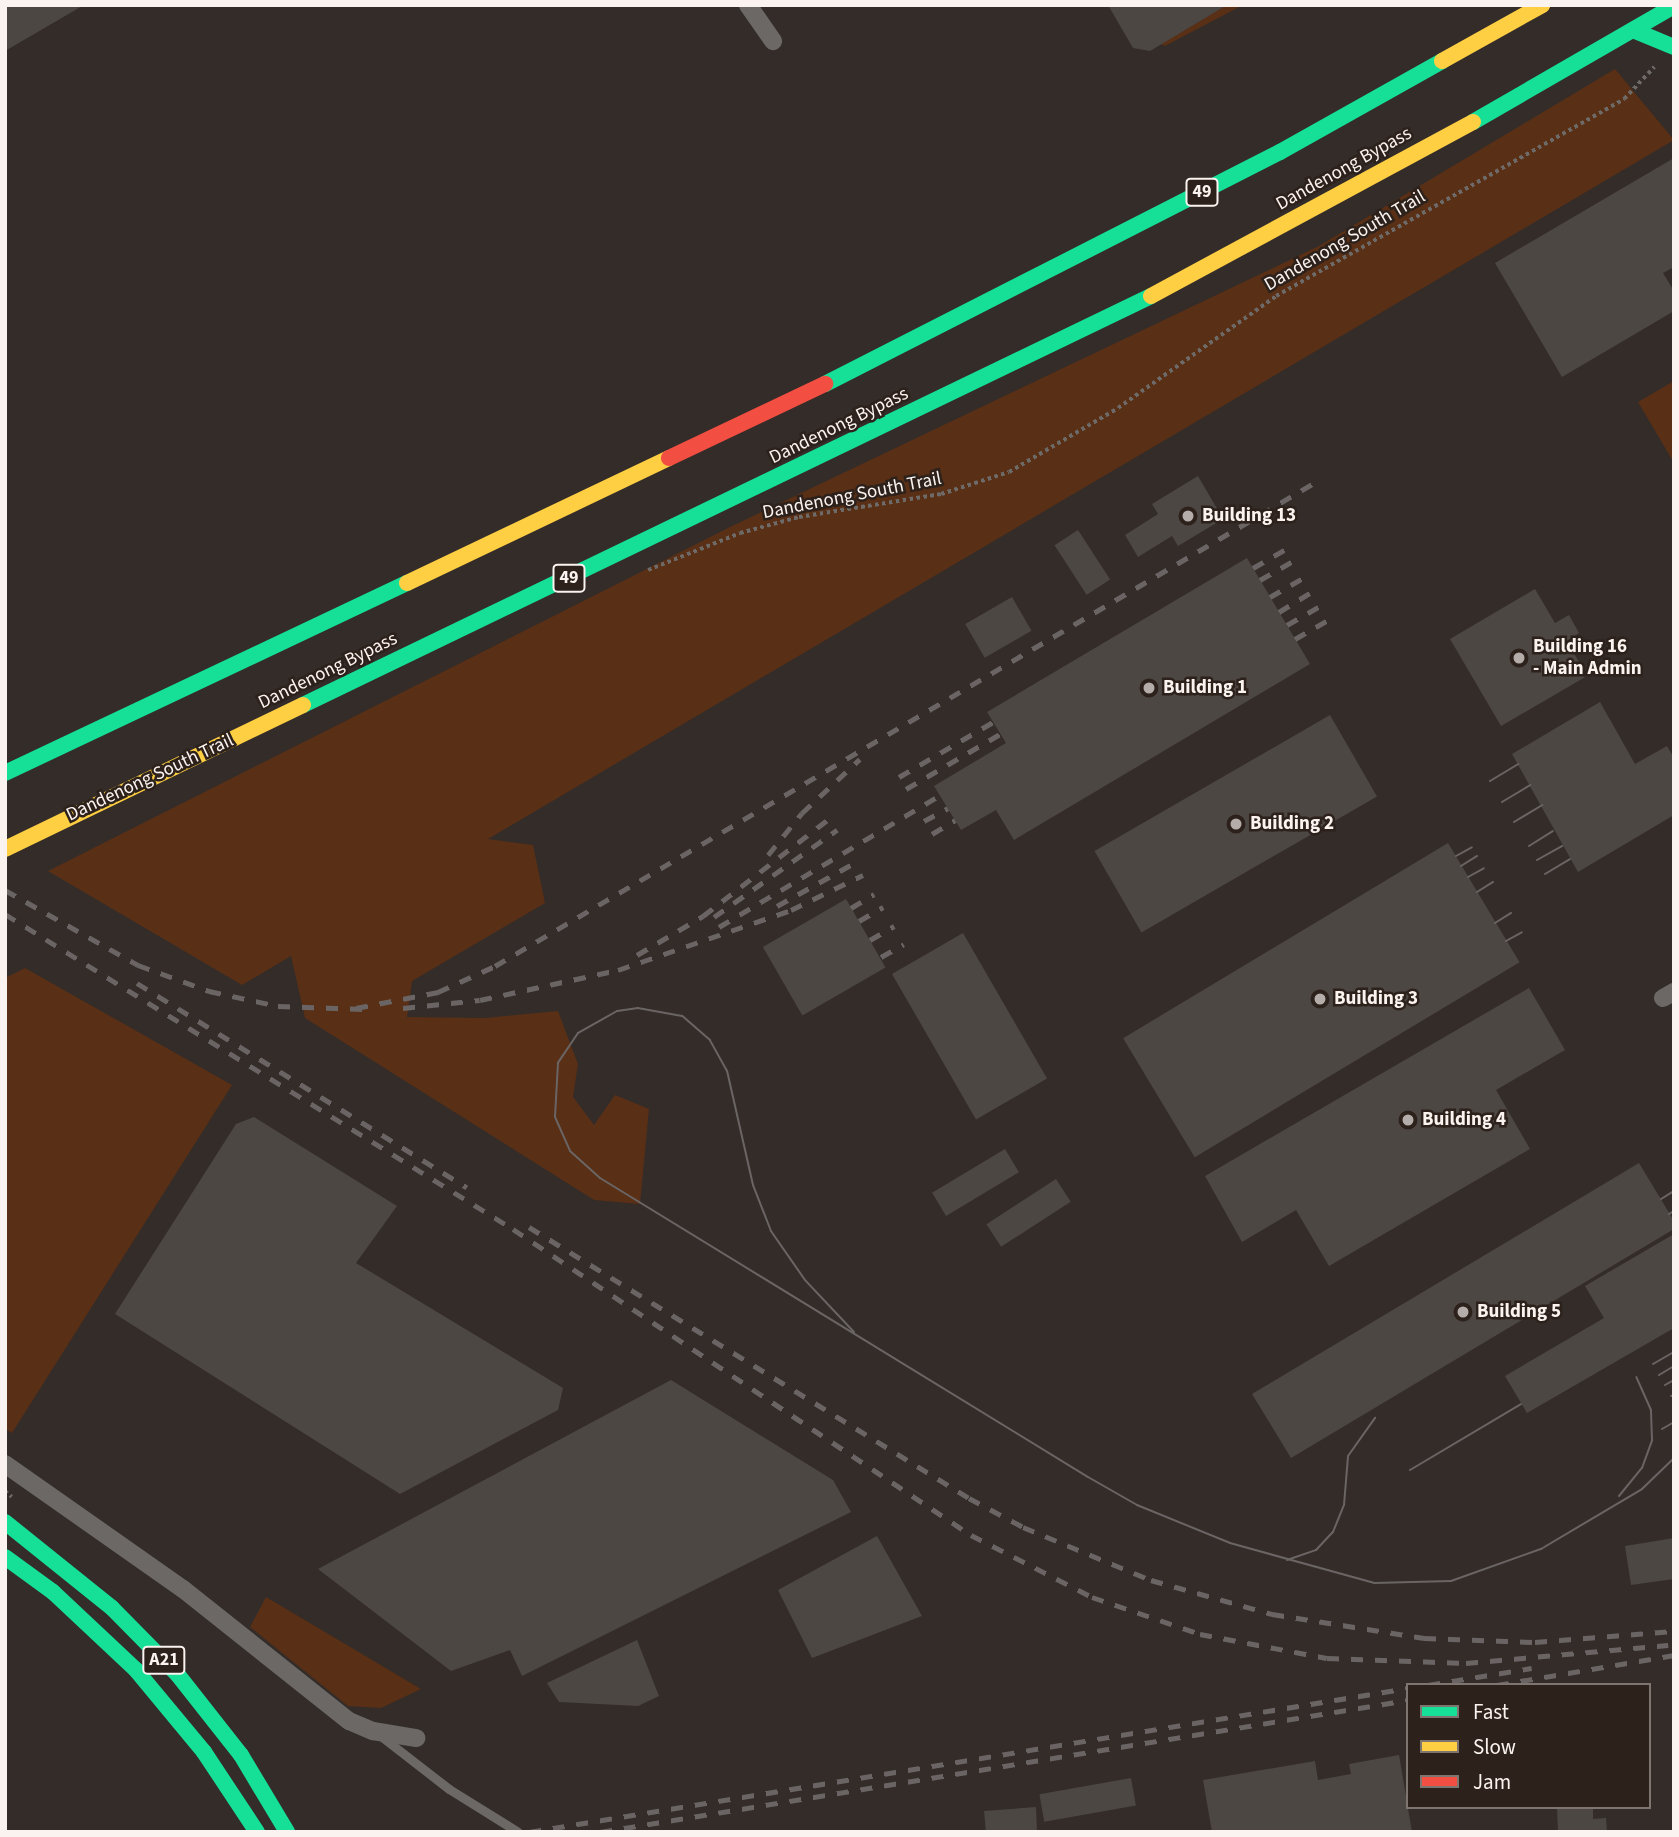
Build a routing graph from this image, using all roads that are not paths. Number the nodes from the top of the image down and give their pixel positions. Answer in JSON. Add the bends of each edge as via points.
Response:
{"nodes":[{"id":1,"x":748,"y":5,"type":"edge"},
{"id":2,"x":1529,"y":5,"type":"edge"},
{"id":3,"x":1542,"y":5,"type":"edge"},
{"id":4,"x":1674,"y":6,"type":"edge"},
{"id":5,"x":1510,"y":24,"type":"junction"},
{"id":6,"x":1633,"y":30,"type":"junction"},
{"id":7,"x":773,"y":41,"type":"dead end"},
{"id":8,"x":1672,"y":46,"type":"edge"},
{"id":9,"x":5,"y":774,"type":"edge"},
{"id":10,"x":5,"y":849,"type":"edge"},
{"id":11,"x":5,"y":1464,"type":"edge"},
{"id":12,"x":5,"y":1522,"type":"edge"},
{"id":13,"x":5,"y":1557,"type":"edge"},
{"id":14,"x":375,"y":1731,"type":"junction"},
{"id":15,"x":416,"y":1738,"type":"dead end"},
{"id":16,"x":257,"y":1832,"type":"edge"},
{"id":17,"x":287,"y":1832,"type":"edge"},
{"id":18,"x":517,"y":1832,"type":"edge"}],
"edges":[{"from":1,"to":7,"type":"street"},
{"from":2,"to":5,"type":"highway"},
{"from":3,"to":5,"type":"highway","number":"49"},
{"from":4,"to":6,"type":"highway","name":"Dandenong Bypass","number":"49"},
{"from":5,"to":9,"type":"highway","number":"49","via":[[1280,152],[838,377]]},
{"from":6,"to":8,"type":"highway"},
{"from":6,"to":10,"type":"highway","name":"Dandenong Bypass","number":"49","via":[[1465,127],[1132,306]]},
{"from":11,"to":14,"type":"street","via":[[183,1588],[336,1711]]},
{"from":12,"to":17,"type":"highway","number":"A21","via":[[112,1608],[178,1675],[241,1755]]},
{"from":13,"to":16,"type":"highway","number":"A21","via":[[53,1592],[136,1670],[204,1752]]},
{"from":14,"to":15,"type":"street"},
{"from":14,"to":18,"type":"lane","via":[[449,1789]]}]}
